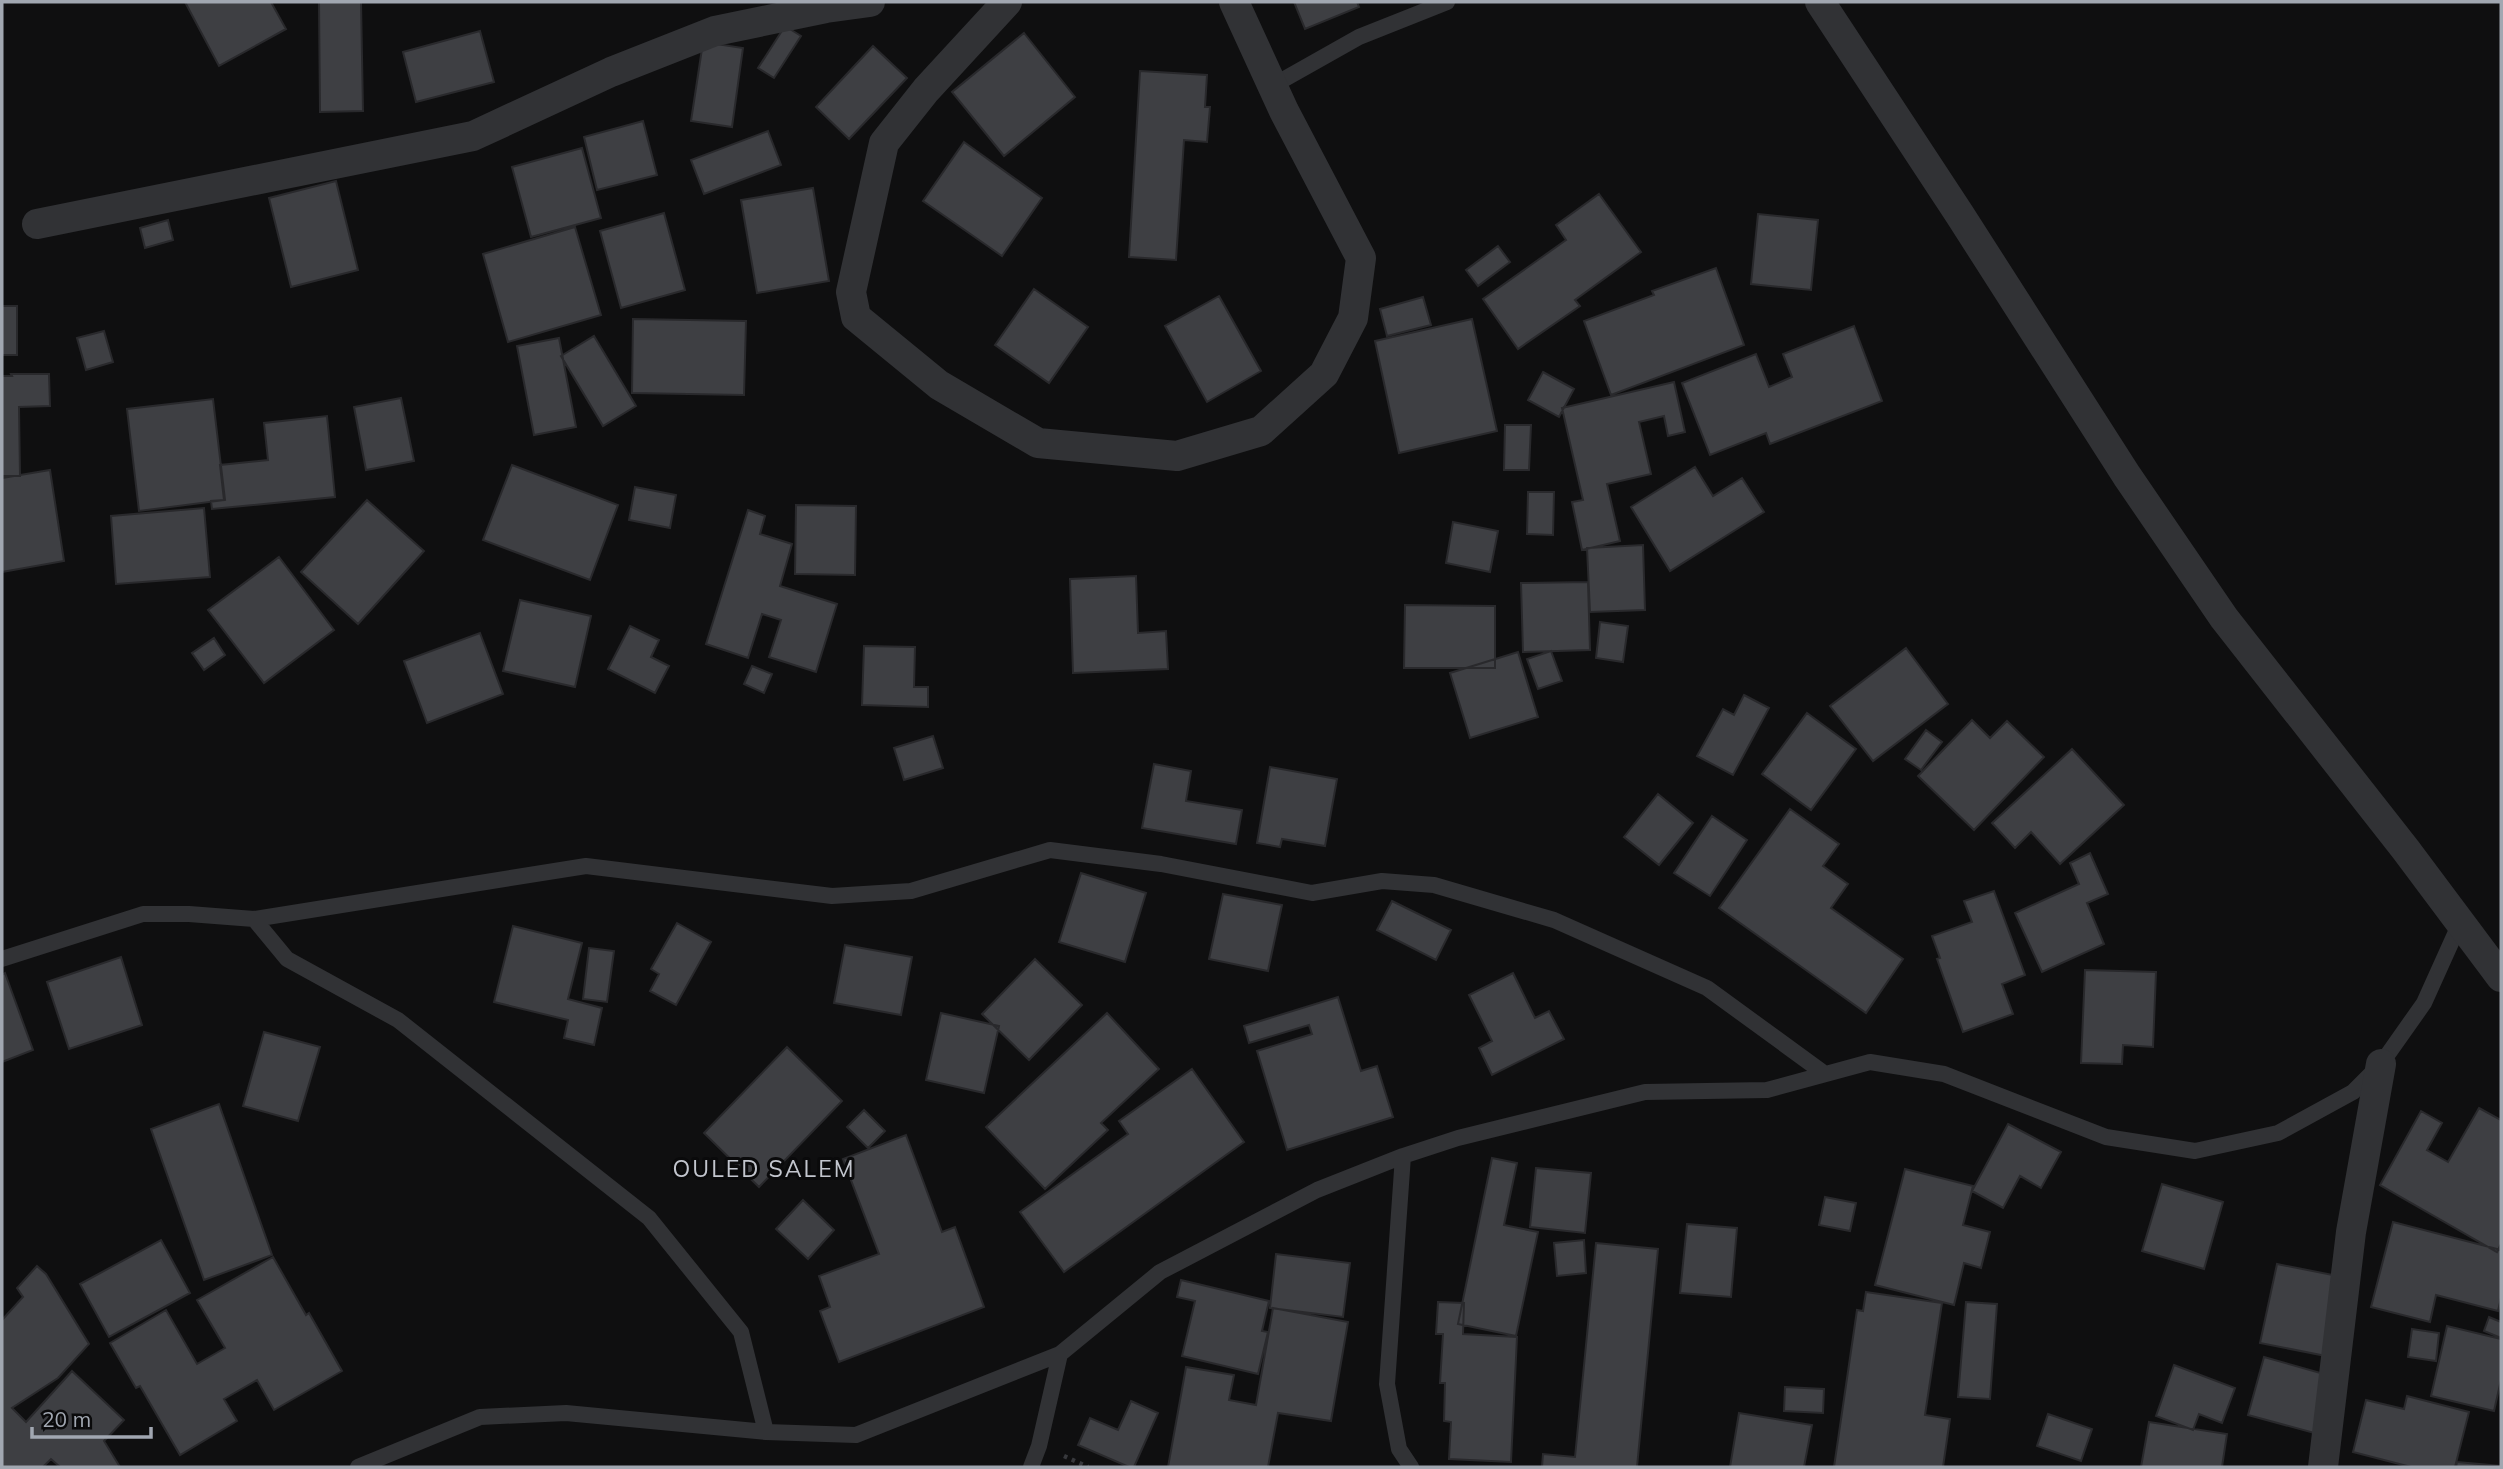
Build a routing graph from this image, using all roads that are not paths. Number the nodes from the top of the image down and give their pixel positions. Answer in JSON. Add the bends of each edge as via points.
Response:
{"nodes":[{"id":1,"x":870,"y":2,"type":"edge"},
{"id":2,"x":1007,"y":2,"type":"edge"},
{"id":3,"x":1234,"y":2,"type":"edge"},
{"id":4,"x":1447,"y":2,"type":"edge"},
{"id":5,"x":1820,"y":2,"type":"edge"},
{"id":6,"x":1272,"y":86,"type":"junction"},
{"id":7,"x":37,"y":224,"type":"dead end"},
{"id":8,"x":254,"y":919,"type":"junction"},
{"id":9,"x":2460,"y":923,"type":"junction"},
{"id":10,"x":2,"y":959,"type":"edge"},
{"id":11,"x":2501,"y":977,"type":"edge"},
{"id":12,"x":2381,"y":1064,"type":"junction"},
{"id":13,"x":1825,"y":1074,"type":"junction"},
{"id":14,"x":1403,"y":1156,"type":"junction"},
{"id":15,"x":1060,"y":1354,"type":"junction"},
{"id":16,"x":765,"y":1432,"type":"junction"},
{"id":17,"x":358,"y":1467,"type":"edge"},
{"id":18,"x":1031,"y":1467,"type":"edge"},
{"id":19,"x":1410,"y":1467,"type":"edge"},
{"id":20,"x":2323,"y":1467,"type":"edge"}],
"edges":[{"from":1,"to":7,"type":"street","via":[[715,32],[611,72],[473,136]]},
{"from":2,"to":6,"type":"street","via":[[884,143],[851,292],[856,317],[939,385],[1038,443],[1177,456],[1261,431],[1324,374],[1353,318],[1361,258]]},
{"from":3,"to":6,"type":"street"},
{"from":4,"to":6,"type":"lane","via":[[1359,37]]},
{"from":5,"to":9,"type":"street","via":[[2224,618]]},
{"from":8,"to":10,"type":"lane","via":[[143,914]]},
{"from":8,"to":13,"type":"lane","via":[[586,866],[832,895],[911,891],[1050,850],[1161,864],[1312,893],[1382,881],[1434,885],[1553,920],[1707,988]]},
{"from":8,"to":16,"type":"lane","via":[[287,959],[398,1020],[649,1218],[741,1332]]},
{"from":9,"to":11,"type":"street"},
{"from":9,"to":12,"type":"lane","via":[[2424,1003]]},
{"from":12,"to":13,"type":"lane","via":[[2353,1092],[2278,1133],[2195,1151],[2106,1137],[1944,1074],[1870,1062]]},
{"from":12,"to":20,"type":"street","via":[[2351,1232]]},
{"from":13,"to":14,"type":"lane","via":[[1767,1090],[1645,1092]]},
{"from":14,"to":15,"type":"lane","via":[[1317,1190],[1160,1272]]},
{"from":14,"to":19,"type":"lane","via":[[1387,1384],[1399,1449]]},
{"from":15,"to":16,"type":"lane","via":[[856,1435]]},
{"from":15,"to":18,"type":"lane"},
{"from":16,"to":17,"type":"lane","via":[[566,1413],[480,1417]]}]}
